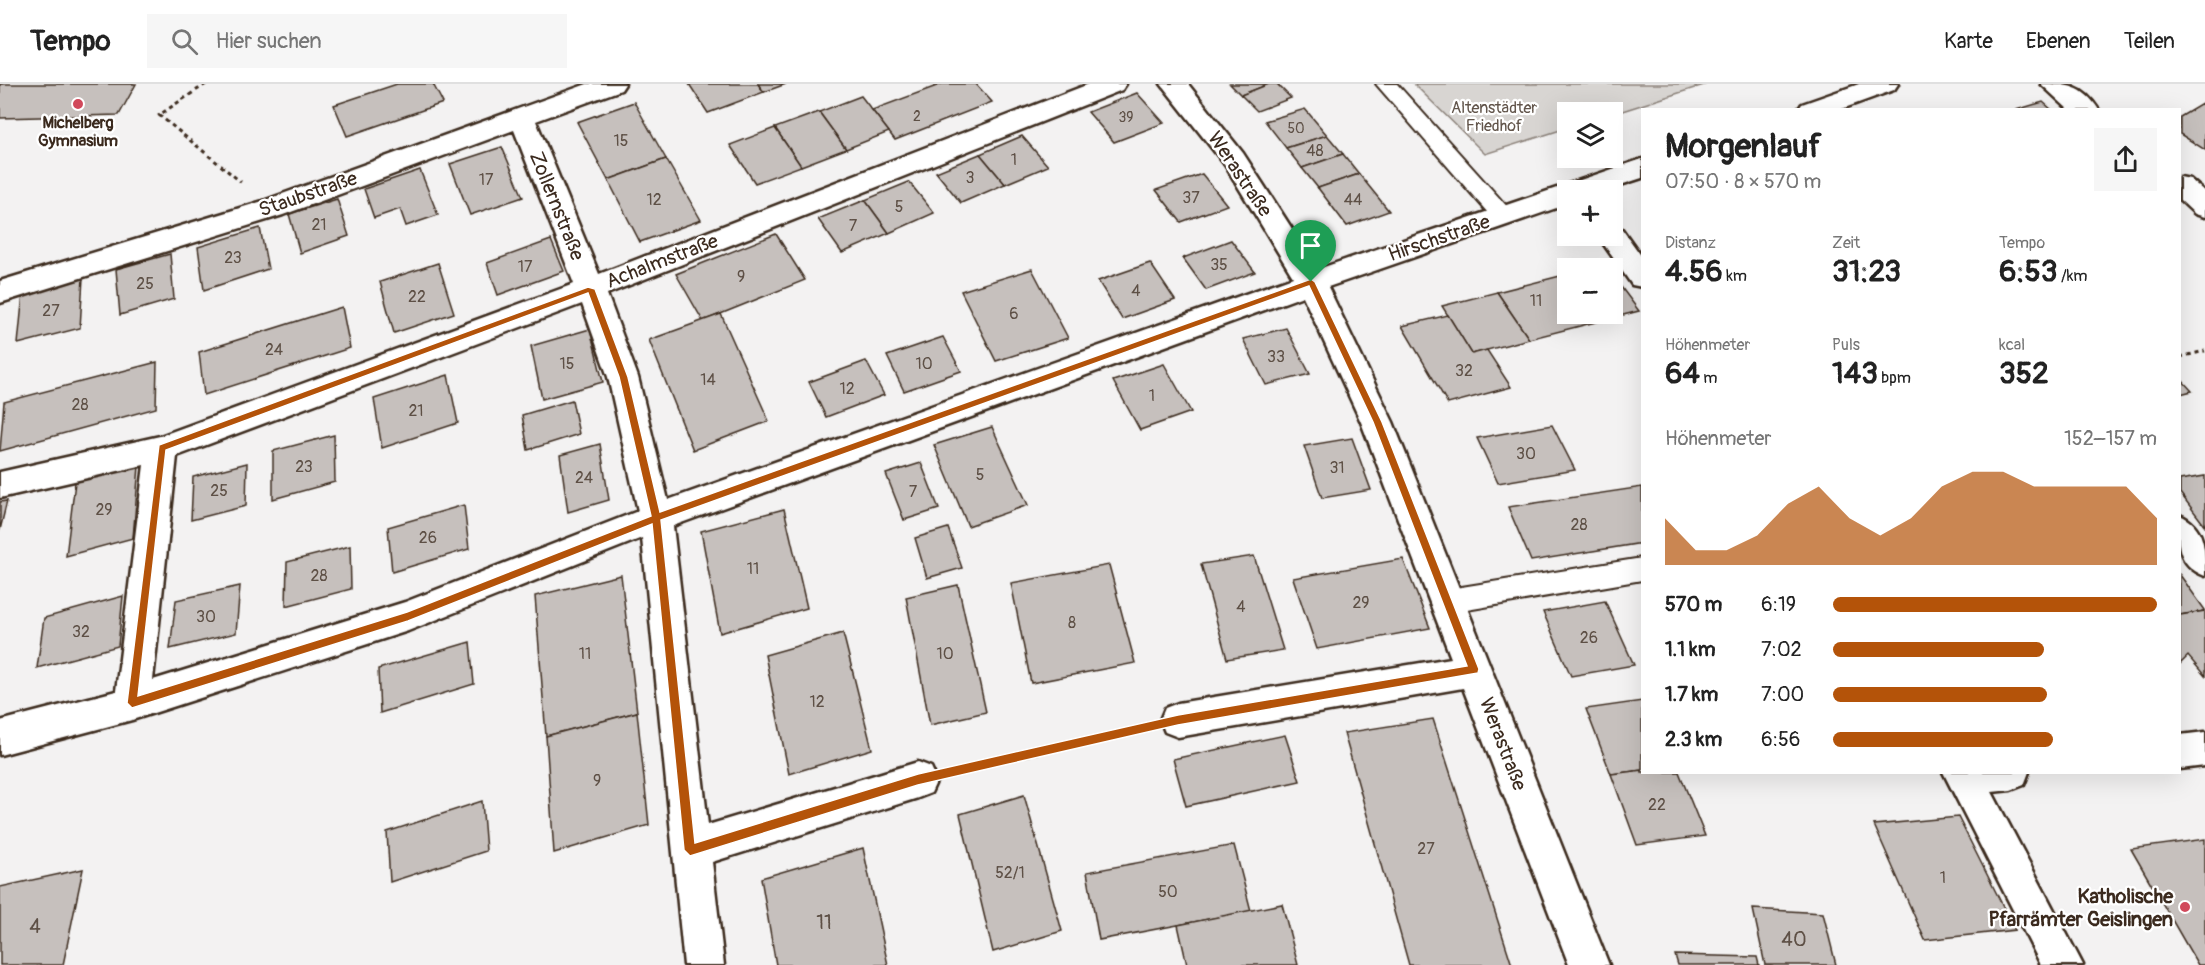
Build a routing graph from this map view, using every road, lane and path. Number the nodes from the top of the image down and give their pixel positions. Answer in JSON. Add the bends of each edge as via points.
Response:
{"nodes":[{"id":1,"x":206,"y":84,"type":"edge"},
{"id":2,"x":612,"y":84,"type":"edge"},
{"id":3,"x":1113,"y":84,"type":"edge"},
{"id":4,"x":1174,"y":84,"type":"edge"},
{"id":5,"x":1386,"y":84,"type":"edge"},
{"id":6,"x":1885,"y":84,"type":"edge"},
{"id":7,"x":2054,"y":84,"type":"edge"},
{"id":8,"x":1816,"y":108,"type":"edge"},
{"id":9,"x":2084,"y":108,"type":"edge"},
{"id":10,"x":522,"y":118,"type":"junction"},
{"id":11,"x":1641,"y":168,"type":"edge"},
{"id":12,"x":1607,"y":180,"type":"edge"},
{"id":13,"x":2181,"y":187,"type":"edge"},
{"id":14,"x":1557,"y":198,"type":"edge"},
{"id":15,"x":2205,"y":207,"type":"edge"},
{"id":16,"x":273,"y":208,"type":"junction"},
{"id":17,"x":1503,"y":216,"type":"junction"},
{"id":18,"x":1619,"y":246,"type":"edge"},
{"id":19,"x":1641,"y":276,"type":"edge"},
{"id":20,"x":1311,"y":282,"type":"junction"},
{"id":21,"x":591,"y":289,"type":"junction"},
{"id":22,"x":0,"y":292,"type":"edge"},
{"id":23,"x":2205,"y":351,"type":"edge"},
{"id":24,"x":2181,"y":357,"type":"edge"},
{"id":25,"x":162,"y":448,"type":"junction"},
{"id":26,"x":0,"y":485,"type":"edge"},
{"id":27,"x":656,"y":518,"type":"junction"},
{"id":28,"x":2181,"y":530,"type":"edge"},
{"id":29,"x":2205,"y":561,"type":"edge"},
{"id":30,"x":1641,"y":570,"type":"edge"},
{"id":31,"x":1449,"y":601,"type":"junction"},
{"id":32,"x":1474,"y":669,"type":"junction"},
{"id":33,"x":132,"y":703,"type":"junction"},
{"id":34,"x":1178,"y":720,"type":"joint"},
{"id":35,"x":0,"y":738,"type":"edge"},
{"id":36,"x":2205,"y":749,"type":"edge"},
{"id":37,"x":2181,"y":752,"type":"edge"},
{"id":38,"x":1978,"y":774,"type":"edge"},
{"id":39,"x":1962,"y":775,"type":"edge"},
{"id":40,"x":918,"y":780,"type":"joint"},
{"id":41,"x":690,"y":850,"type":"junction"},
{"id":42,"x":704,"y":965,"type":"edge"},
{"id":43,"x":1589,"y":965,"type":"edge"},
{"id":44,"x":2062,"y":965,"type":"edge"}],
"edges":[{"from":1,"to":16,"type":"path","via":[[159,115]]},
{"from":2,"to":10,"type":"street","name":"Staubstraße"},
{"from":3,"to":21,"type":"street","name":"Achalmstraße"},
{"from":4,"to":20,"type":"street","name":"Werastraße","via":[[1234,159]]},
{"from":5,"to":17,"type":"lane"},
{"from":6,"to":8,"type":"street"},
{"from":7,"to":9,"type":"street"},
{"from":10,"to":16,"type":"street","name":"Staubstraße"},
{"from":10,"to":21,"type":"street","name":"Zollernstraße"},
{"from":11,"to":12,"type":"street"},
{"from":13,"to":15,"type":"street"},
{"from":14,"to":17,"type":"street","name":"Hirschstraße"},
{"from":16,"to":22,"type":"street","name":"Staubstraße"},
{"from":17,"to":20,"type":"street","name":"Hirschstraße"},
{"from":18,"to":19,"type":"street"},
{"from":20,"to":27,"type":"street","name":"Hirschstraße"},
{"from":20,"to":31,"type":"street","name":"Werastraße","via":[[1377,422]]},
{"from":21,"to":25,"type":"street","name":"Achalmstraße"},
{"from":21,"to":27,"type":"street","name":"Zollernstraße","via":[[623,377]]},
{"from":23,"to":24,"type":"path"},
{"from":25,"to":26,"type":"street","name":"Achalmstraße"},
{"from":25,"to":33,"type":"street"},
{"from":27,"to":33,"type":"street","name":"Hirschstraße","via":[[408,616]]},
{"from":27,"to":41,"type":"street","name":"Zollernstraße"},
{"from":28,"to":29,"type":"street"},
{"from":30,"to":31,"type":"lane"},
{"from":31,"to":32,"type":"street","name":"Werastraße"},
{"from":32,"to":34,"type":"street"},
{"from":32,"to":43,"type":"street","name":"Werastraße"},
{"from":33,"to":35,"type":"street","name":"Hirschstraße"},
{"from":34,"to":40,"type":"path"},
{"from":36,"to":37,"type":"street"},
{"from":38,"to":39,"type":"street"},
{"from":39,"to":44,"type":"street"},
{"from":40,"to":41,"type":"street"},
{"from":41,"to":42,"type":"street","name":"Zollernstraße"}]}
